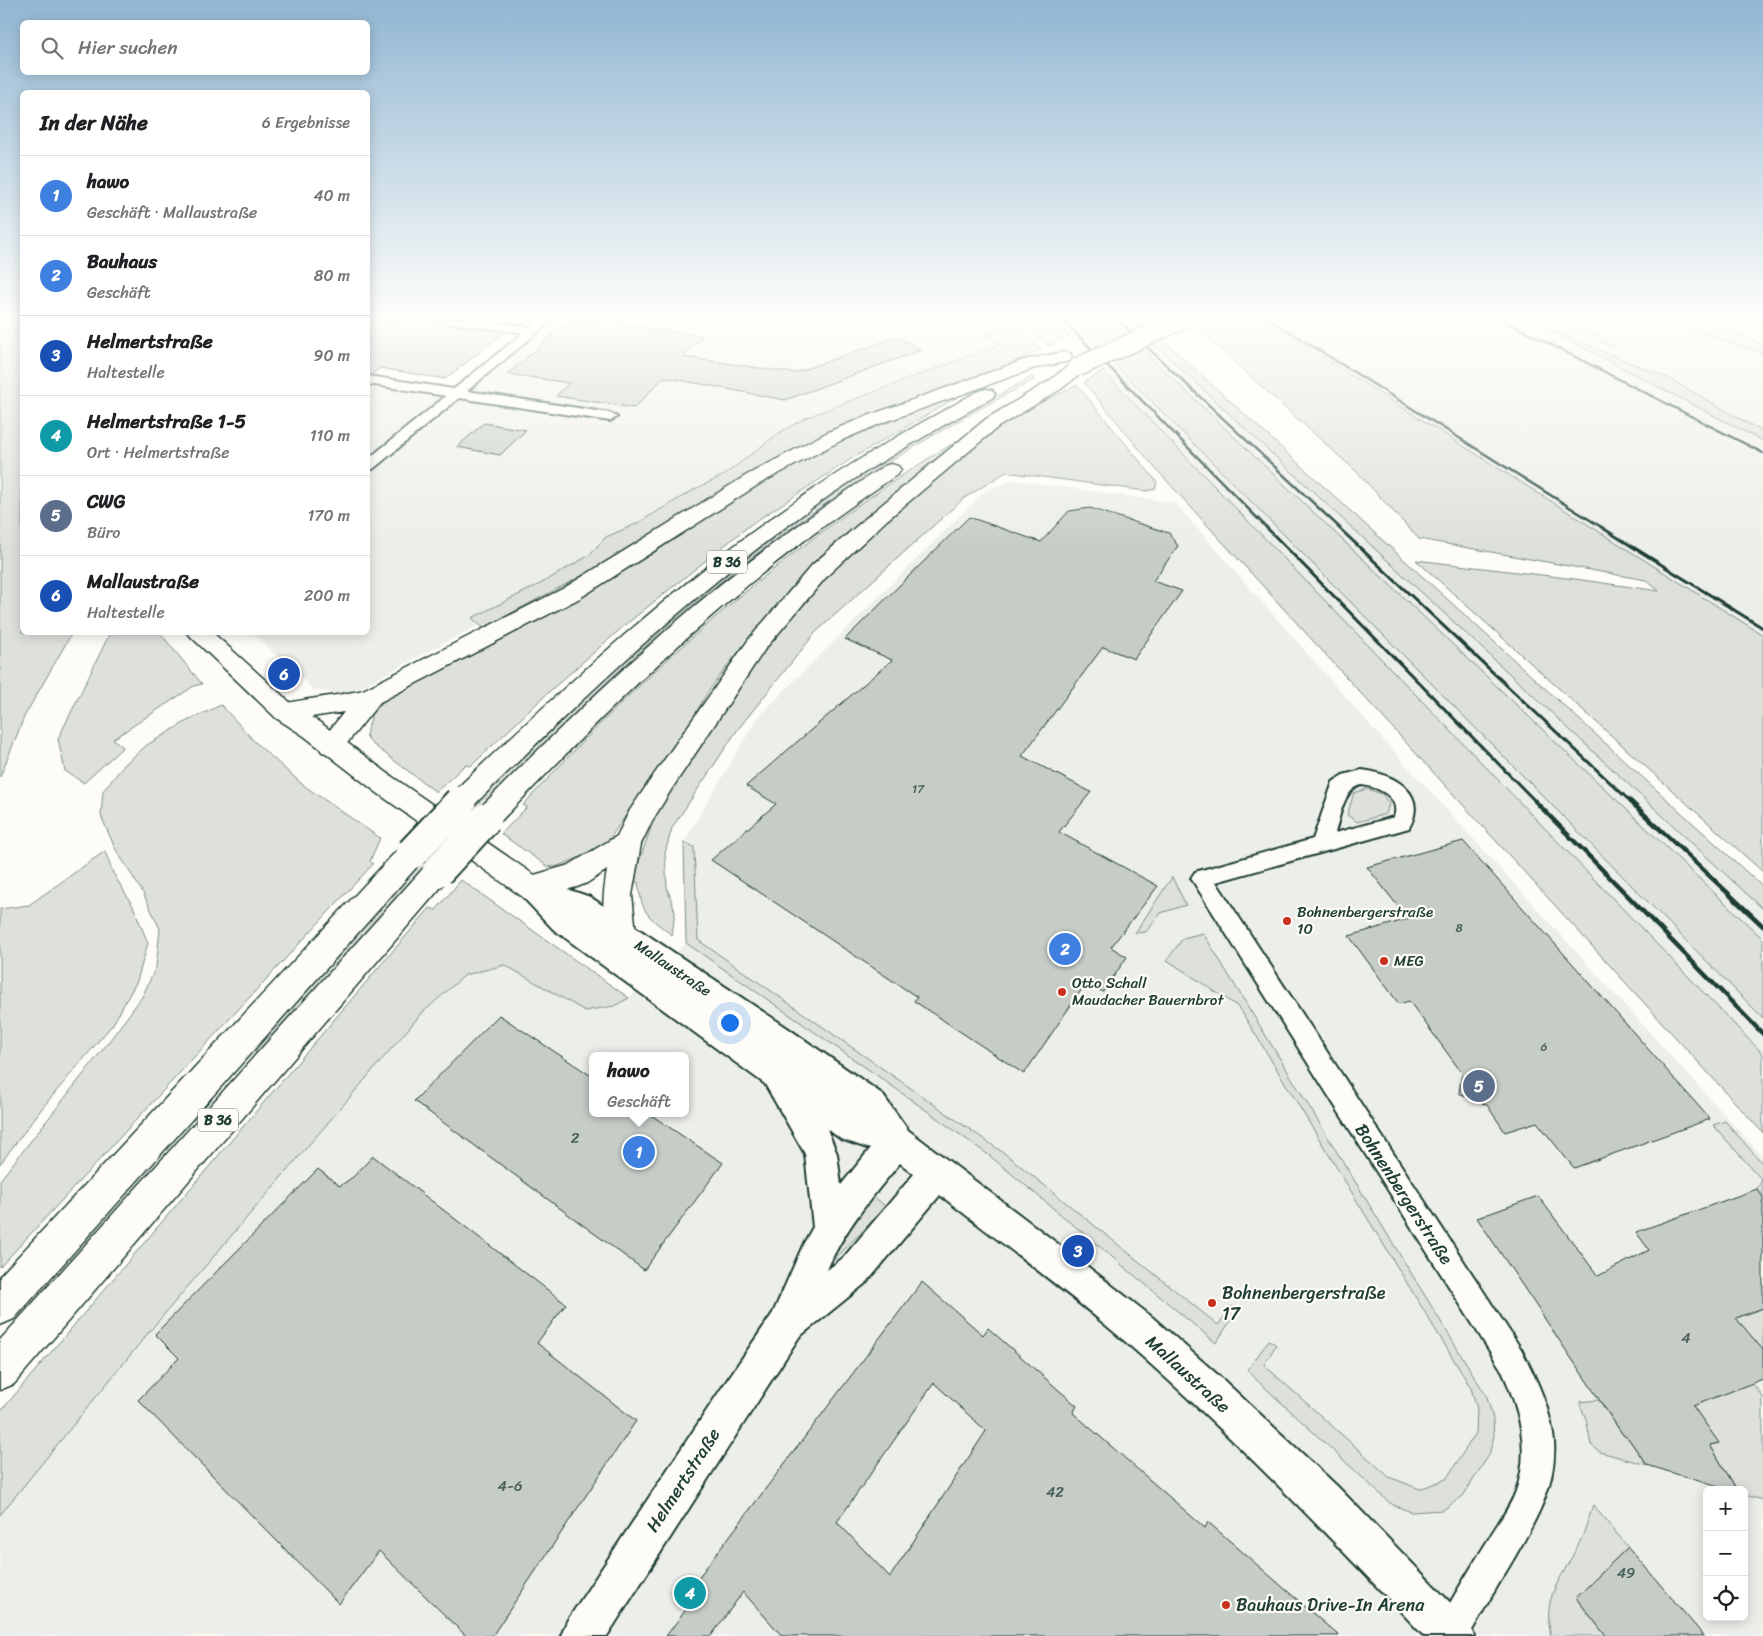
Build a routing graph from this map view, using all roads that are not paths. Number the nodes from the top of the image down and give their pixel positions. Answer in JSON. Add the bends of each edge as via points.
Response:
{"nodes":[{"id":1,"x":452,"y":395,"type":"edge"},
{"id":2,"x":471,"y":395,"type":"edge"},
{"id":3,"x":944,"y":395,"type":"edge"},
{"id":4,"x":995,"y":395,"type":"edge"},
{"id":5,"x":1010,"y":395,"type":"edge"},
{"id":6,"x":1019,"y":395,"type":"edge"},
{"id":7,"x":610,"y":417,"type":"dead end"},
{"id":8,"x":370,"y":464,"type":"edge"},
{"id":9,"x":200,"y":635,"type":"edge"},
{"id":10,"x":371,"y":696,"type":"junction"},
{"id":11,"x":285,"y":712,"type":"junction"},
{"id":12,"x":331,"y":745,"type":"junction"},
{"id":13,"x":627,"y":844,"type":"junction"},
{"id":14,"x":1321,"y":846,"type":"dead end"},
{"id":15,"x":425,"y":862,"type":"junction"},
{"id":16,"x":530,"y":887,"type":"junction"},
{"id":17,"x":621,"y":933,"type":"junction"},
{"id":18,"x":772,"y":1069,"type":"junction"},
{"id":19,"x":897,"y":1142,"type":"junction"},
{"id":20,"x":938,"y":1172,"type":"junction"},
{"id":21,"x":830,"y":1230,"type":"junction"},
{"id":22,"x":0,"y":1305,"type":"edge"},
{"id":23,"x":786,"y":1326,"type":"junction"},
{"id":24,"x":0,"y":1370,"type":"edge"},
{"id":25,"x":1452,"y":1635,"type":"edge"},
{"id":26,"x":582,"y":1636,"type":"edge"}],
"edges":[{"from":1,"to":8,"type":"street"},
{"from":2,"to":7,"type":"street"},
{"from":3,"to":10,"type":"main road","via":[[820,443],[754,479],[572,593]]},
{"from":4,"to":15,"type":"main road","number":"B 36","bridge":true,"via":[[947,416],[862,466],[736,554],[671,607],[576,689],[460,802]]},
{"from":5,"to":15,"type":"main road","number":"B 36","bridge":true,"via":[[898,465],[764,560],[653,653],[486,818]]},
{"from":6,"to":13,"type":"main road","via":[[992,423],[820,570],[749,654],[640,817]]},
{"from":9,"to":11,"type":"main road","name":"Mallaustraße"},
{"from":10,"to":11,"type":"main road","via":[[338,705]]},
{"from":10,"to":12,"type":"main road"},
{"from":11,"to":12,"type":"main road","name":"Mallaustraße"},
{"from":12,"to":16,"type":"main road","name":"Mallaustraße"},
{"from":13,"to":16,"type":"main road","via":[[577,875]]},
{"from":13,"to":17,"type":"main road","via":[[617,895]]},
{"from":14,"to":25,"type":"street","name":"Bohnenbergerstraße","via":[[1202,878],[1510,1359],[1528,1394],[1539,1442],[1535,1482],[1525,1507]]},
{"from":15,"to":22,"type":"main road","number":"B 36"},
{"from":15,"to":24,"type":"main road","number":"B 36"},
{"from":16,"to":17,"type":"street","name":"Mallaustraße","via":[[580,905]]},
{"from":16,"to":18,"type":"street","name":"Mallaustraße","via":[[563,921]]},
{"from":17,"to":19,"type":"street","name":"Mallaustraße","via":[[871,1105]]},
{"from":18,"to":19,"type":"street","name":"Mallaustraße","via":[[852,1128]]},
{"from":18,"to":21,"type":"street","via":[[818,1145]]},
{"from":19,"to":20,"type":"street","name":"Mallaustraße"},
{"from":19,"to":21,"type":"street","name":"Helmertstraße","via":[[867,1177]]},
{"from":20,"to":23,"type":"street","name":"Helmertstraße","via":[[855,1270]]},
{"from":20,"to":25,"type":"street","name":"Mallaustraße","via":[[1139,1330],[1206,1389],[1323,1500]]},
{"from":21,"to":23,"type":"street","name":"Helmertstraße"},
{"from":23,"to":26,"type":"street","name":"Helmertstraße"}]}
